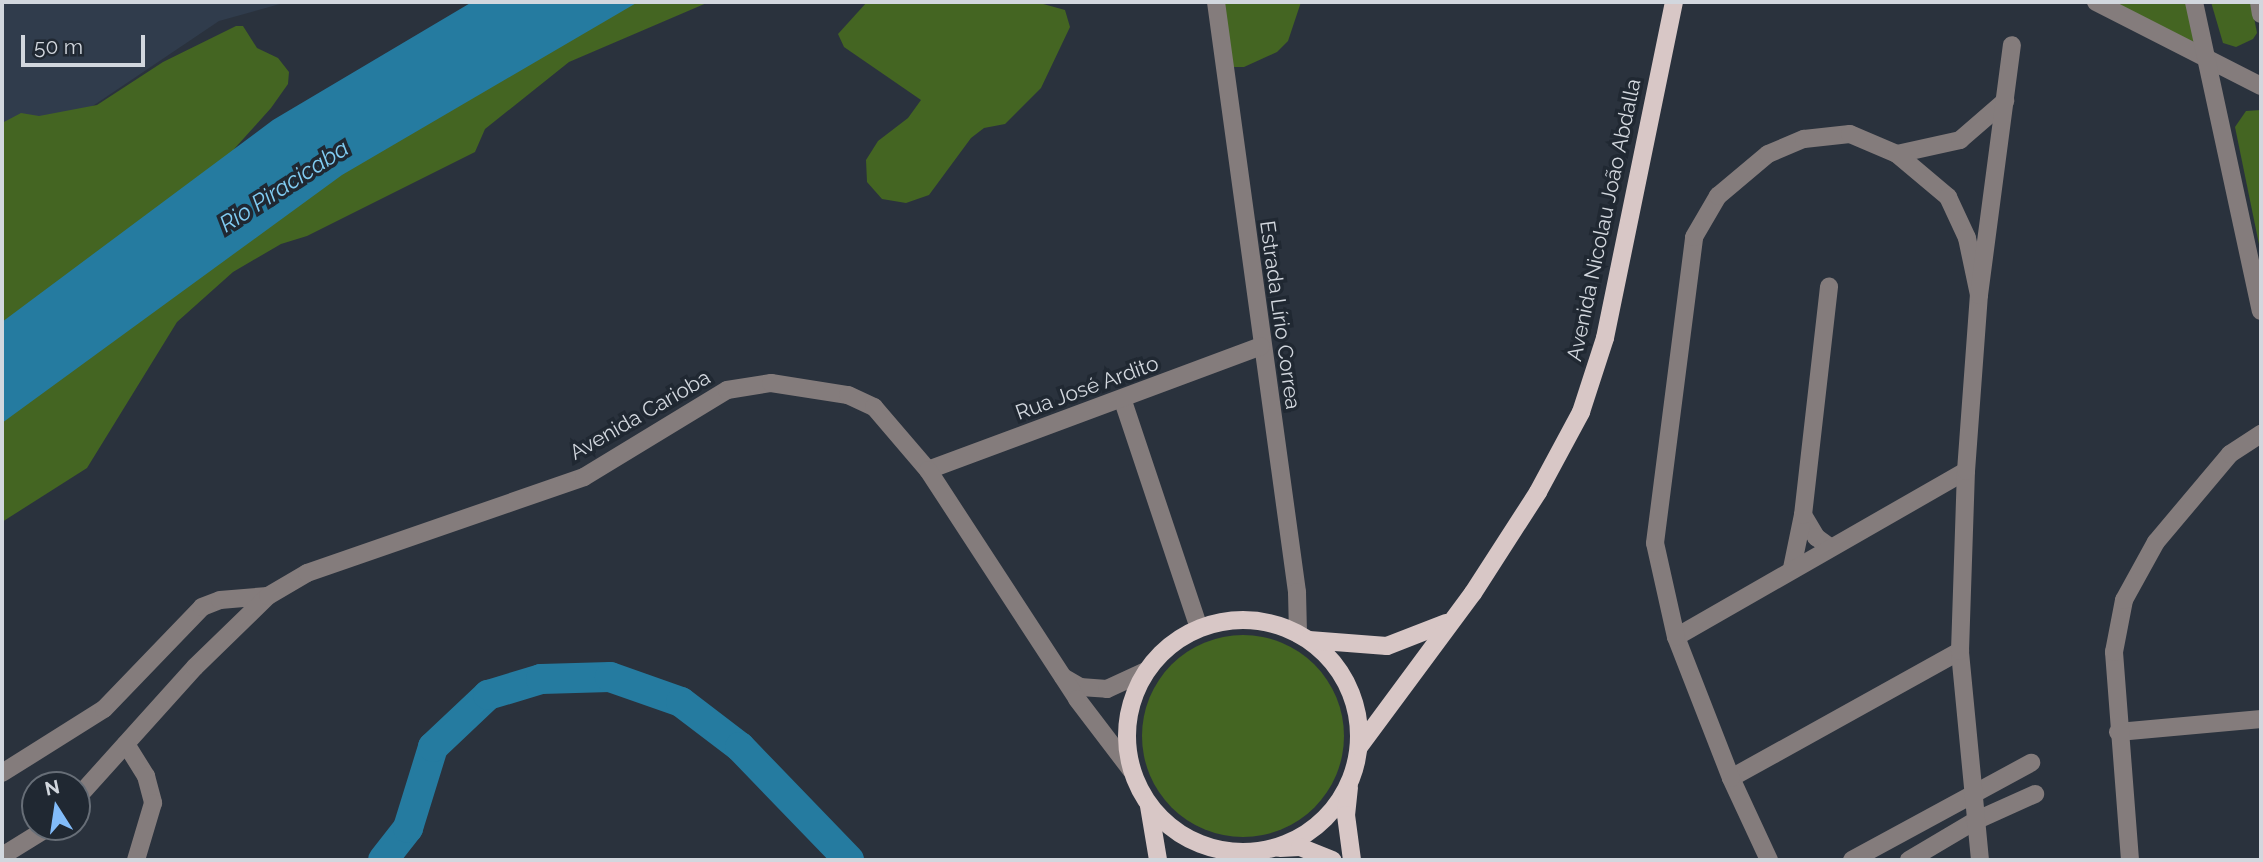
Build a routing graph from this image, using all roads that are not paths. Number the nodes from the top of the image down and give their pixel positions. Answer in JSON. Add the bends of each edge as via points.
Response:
{"nodes":[{"id":1,"x":1216,"y":2,"type":"edge"},
{"id":2,"x":1674,"y":2,"type":"edge"},
{"id":3,"x":2096,"y":2,"type":"edge"},
{"id":4,"x":2194,"y":2,"type":"edge"},
{"id":5,"x":2259,"y":2,"type":"edge"},
{"id":6,"x":2261,"y":14,"type":"edge"},
{"id":7,"x":2012,"y":45,"type":"dead end"},
{"id":8,"x":2204,"y":54,"type":"junction"},
{"id":9,"x":2261,"y":86,"type":"edge"},
{"id":10,"x":2005,"y":101,"type":"junction"},
{"id":11,"x":1897,"y":154,"type":"junction"},
{"id":12,"x":1829,"y":286,"type":"dead end"},
{"id":13,"x":1979,"y":295,"type":"junction"},
{"id":14,"x":2261,"y":311,"type":"edge"},
{"id":15,"x":1261,"y":346,"type":"junction"},
{"id":16,"x":1123,"y":401,"type":"junction"},
{"id":17,"x":2261,"y":434,"type":"edge"},
{"id":18,"x":928,"y":470,"type":"junction"},
{"id":19,"x":1966,"y":471,"type":"junction"},
{"id":20,"x":1803,"y":515,"type":"junction"},
{"id":21,"x":1830,"y":547,"type":"junction"},
{"id":22,"x":1793,"y":568,"type":"junction"},
{"id":23,"x":268,"y":596,"type":"junction"},
{"id":24,"x":1452,"y":620,"type":"junction"},
{"id":25,"x":1199,"y":628,"type":"junction"},
{"id":26,"x":1304,"y":637,"type":"junction"},
{"id":27,"x":1676,"y":637,"type":"junction"},
{"id":28,"x":1960,"y":650,"type":"junction"},
{"id":29,"x":1146,"y":671,"type":"junction"},
{"id":30,"x":1063,"y":677,"type":"junction"},
{"id":31,"x":2261,"y":719,"type":"edge"},
{"id":32,"x":2118,"y":732,"type":"junction"},
{"id":33,"x":126,"y":744,"type":"junction"},
{"id":34,"x":1359,"y":747,"type":"junction"},
{"id":35,"x":2031,"y":763,"type":"dead end"},
{"id":36,"x":1131,"y":770,"type":"junction"},
{"id":37,"x":2,"y":773,"type":"edge"},
{"id":38,"x":1731,"y":778,"type":"junction"},
{"id":39,"x":1350,"y":782,"type":"junction"},
{"id":40,"x":91,"y":783,"type":"edge"},
{"id":41,"x":1972,"y":793,"type":"junction"},
{"id":42,"x":2035,"y":794,"type":"dead end"},
{"id":43,"x":1149,"y":806,"type":"junction"},
{"id":44,"x":1975,"y":821,"type":"junction"},
{"id":45,"x":26,"y":841,"type":"edge"},
{"id":46,"x":1270,"y":849,"type":"junction"},
{"id":47,"x":2,"y":856,"type":"edge"},
{"id":48,"x":1239,"y":856,"type":"edge"},
{"id":49,"x":136,"y":860,"type":"edge"},
{"id":50,"x":1158,"y":860,"type":"edge"},
{"id":51,"x":1332,"y":860,"type":"edge"},
{"id":52,"x":1352,"y":860,"type":"edge"},
{"id":53,"x":1769,"y":860,"type":"edge"},
{"id":54,"x":1852,"y":860,"type":"edge"},
{"id":55,"x":1909,"y":860,"type":"edge"},
{"id":56,"x":1980,"y":860,"type":"edge"},
{"id":57,"x":2130,"y":860,"type":"edge"}],
"edges":[{"from":1,"to":15,"type":"street","name":"Estrada Lírio Correa"},
{"from":2,"to":24,"type":"main road","name":"Avenida Nicolau João Abdalla","via":[[1605,338],[1581,412],[1538,492]]},
{"from":3,"to":8,"type":"street"},
{"from":4,"to":8,"type":"street"},
{"from":5,"to":6,"type":"street"},
{"from":7,"to":10,"type":"street"},
{"from":8,"to":9,"type":"street"},
{"from":8,"to":14,"type":"street"},
{"from":10,"to":11,"type":"street","via":[[1960,139]]},
{"from":10,"to":13,"type":"street"},
{"from":11,"to":13,"type":"street","via":[[1948,197],[1967,239]]},
{"from":11,"to":27,"type":"street","via":[[1850,134],[1804,139],[1768,154],[1718,196],[1694,237],[1655,544]]},
{"from":12,"to":20,"type":"street"},
{"from":13,"to":19,"type":"street"},
{"from":15,"to":16,"type":"street","name":"Rua José Ardito"},
{"from":15,"to":26,"type":"street","name":"Estrada Lírio Correa"},
{"from":16,"to":18,"type":"street","name":"Rua José Ardito"},
{"from":16,"to":25,"type":"street"},
{"from":17,"to":32,"type":"street","via":[[2230,454],[2156,542],[2124,600],[2114,652]]},
{"from":18,"to":23,"type":"street","name":"Avenida Carioba","via":[[874,407],[848,395],[771,383],[727,390],[584,477],[306,573]]},
{"from":18,"to":30,"type":"street","name":"Avenida Carioba"},
{"from":19,"to":21,"type":"street"},
{"from":19,"to":28,"type":"street"},
{"from":20,"to":21,"type":"street","via":[[1816,537]]},
{"from":20,"to":22,"type":"street"},
{"from":21,"to":22,"type":"street"},
{"from":22,"to":27,"type":"street"},
{"from":23,"to":33,"type":"street","name":"Avenida Carioba"},
{"from":23,"to":37,"type":"street","via":[[220,600],[202,607],[104,709]]},
{"from":24,"to":26,"type":"main road","name":"Avenida Nicolau João Abdalla","via":[[1428,634],[1387,646]]},
{"from":24,"to":34,"type":"main road","name":"Avenida Nicolau João Abdalla"},
{"from":25,"to":26,"type":"main road","via":[[1249,620]]},
{"from":25,"to":29,"type":"main road","via":[[1169,646]]},
{"from":26,"to":34,"type":"main road","via":[[1332,661],[1349,687],[1358,717]]},
{"from":27,"to":38,"type":"street"},
{"from":28,"to":38,"type":"street"},
{"from":28,"to":41,"type":"street"},
{"from":29,"to":30,"type":"street","via":[[1107,689],[1080,687]]},
{"from":29,"to":36,"type":"main road","via":[[1131,702],[1126,736]]},
{"from":30,"to":36,"type":"street","name":"Avenida Carioba"},
{"from":31,"to":32,"type":"street"},
{"from":32,"to":57,"type":"street"},
{"from":33,"to":40,"type":"street","name":"Avenida Carioba"},
{"from":33,"to":49,"type":"street","via":[[146,776],[153,803]]},
{"from":34,"to":39,"type":"main road"},
{"from":35,"to":41,"type":"street"},
{"from":36,"to":43,"type":"main road"},
{"from":38,"to":53,"type":"street"},
{"from":39,"to":46,"type":"main road","via":[[1331,812],[1303,835]]},
{"from":39,"to":52,"type":"main road","via":[[1346,815]]},
{"from":41,"to":44,"type":"street"},
{"from":41,"to":54,"type":"street"},
{"from":42,"to":44,"type":"street"},
{"from":43,"to":48,"type":"main road","via":[[1175,831]]},
{"from":43,"to":50,"type":"main road"},
{"from":44,"to":55,"type":"street"},
{"from":44,"to":56,"type":"street"},
{"from":45,"to":47,"type":"street"},
{"from":46,"to":48,"type":"main road"},
{"from":46,"to":51,"type":"main road","via":[[1300,847]]}]}
